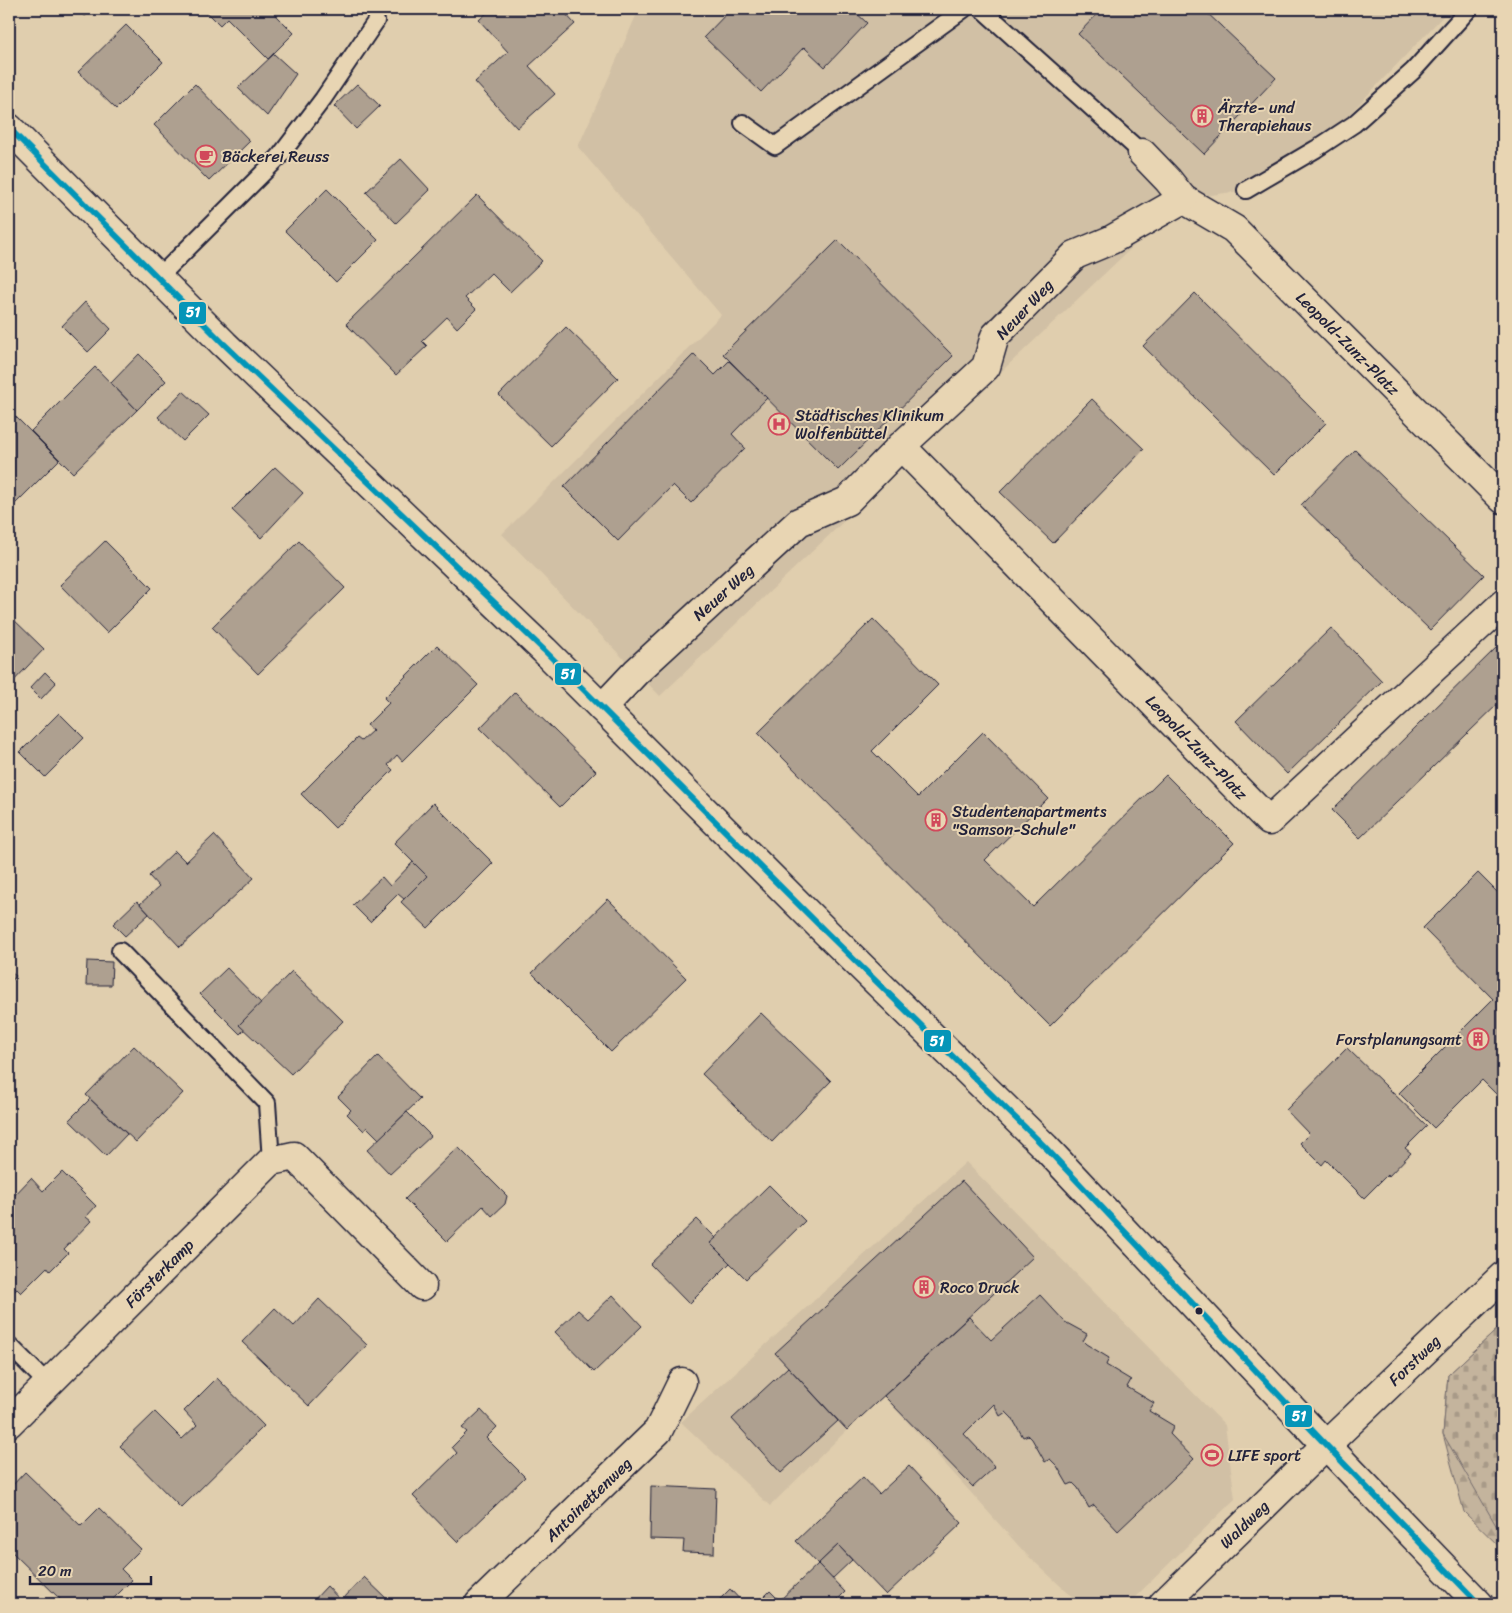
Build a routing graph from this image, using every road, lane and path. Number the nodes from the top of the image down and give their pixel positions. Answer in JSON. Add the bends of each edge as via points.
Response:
{"nodes":[{"id":1,"x":964,"y":9,"type":"edge"},
{"id":2,"x":982,"y":9,"type":"edge"},
{"id":3,"x":1469,"y":9,"type":"edge"},
{"id":4,"x":376,"y":21,"type":"dead end"},
{"id":5,"x":743,"y":123,"type":"dead end"},
{"id":6,"x":9,"y":128,"type":"edge"},
{"id":7,"x":1142,"y":153,"type":"joint"},
{"id":8,"x":1246,"y":190,"type":"dead end"},
{"id":9,"x":1183,"y":199,"type":"junction"},
{"id":10,"x":158,"y":278,"type":"junction"},
{"id":11,"x":901,"y":446,"type":"junction"},
{"id":12,"x":1503,"y":499,"type":"edge"},
{"id":13,"x":1503,"y":604,"type":"edge"},
{"id":14,"x":602,"y":708,"type":"junction"},
{"id":15,"x":120,"y":951,"type":"dead end"},
{"id":16,"x":271,"y":1162,"type":"junction"},
{"id":17,"x":1503,"y":1276,"type":"edge"},
{"id":18,"x":422,"y":1286,"type":"dead end"},
{"id":19,"x":9,"y":1345,"type":"edge"},
{"id":20,"x":682,"y":1382,"type":"dead end"},
{"id":21,"x":48,"y":1384,"type":"junction"},
{"id":22,"x":9,"y":1423,"type":"edge"},
{"id":23,"x":1326,"y":1445,"type":"junction"},
{"id":24,"x":479,"y":1604,"type":"edge"},
{"id":25,"x":1163,"y":1604,"type":"edge"},
{"id":26,"x":1479,"y":1604,"type":"edge"}],
"edges":[{"from":1,"to":5,"type":"lane","via":[[775,146]]},
{"from":2,"to":7,"type":"lane"},
{"from":3,"to":8,"type":"lane","via":[[1413,71],[1354,124]]},
{"from":4,"to":10,"type":"lane","via":[[279,156]]},
{"from":6,"to":10,"type":"street"},
{"from":7,"to":9,"type":"street"},
{"from":9,"to":11,"type":"street","name":"Neuer Weg","via":[[1111,240],[1076,255],[995,336],[986,367]]},
{"from":9,"to":12,"type":"street","name":"Leopold-Zunz-Platz","via":[[1234,229]]},
{"from":10,"to":14,"type":"street"},
{"from":11,"to":13,"type":"street","name":"Leopold-Zunz-Platz","via":[[1269,821]]},
{"from":11,"to":14,"type":"street","name":"Neuer Weg","via":[[847,501],[799,522],[636,672]]},
{"from":14,"to":23,"type":"street","via":[[1044,1147]]},
{"from":15,"to":16,"type":"lane","via":[[267,1104]]},
{"from":16,"to":18,"type":"street","via":[[294,1156]]},
{"from":16,"to":21,"type":"street","name":"Försterkamp"},
{"from":17,"to":23,"type":"street","name":"Forstweg"},
{"from":19,"to":21,"type":"lane"},
{"from":20,"to":24,"type":"street","name":"Antoinettenweg","via":[[658,1431]]},
{"from":21,"to":22,"type":"street","name":"Försterkamp"},
{"from":23,"to":25,"type":"street","name":"Waldweg"},
{"from":23,"to":26,"type":"street"}]}
